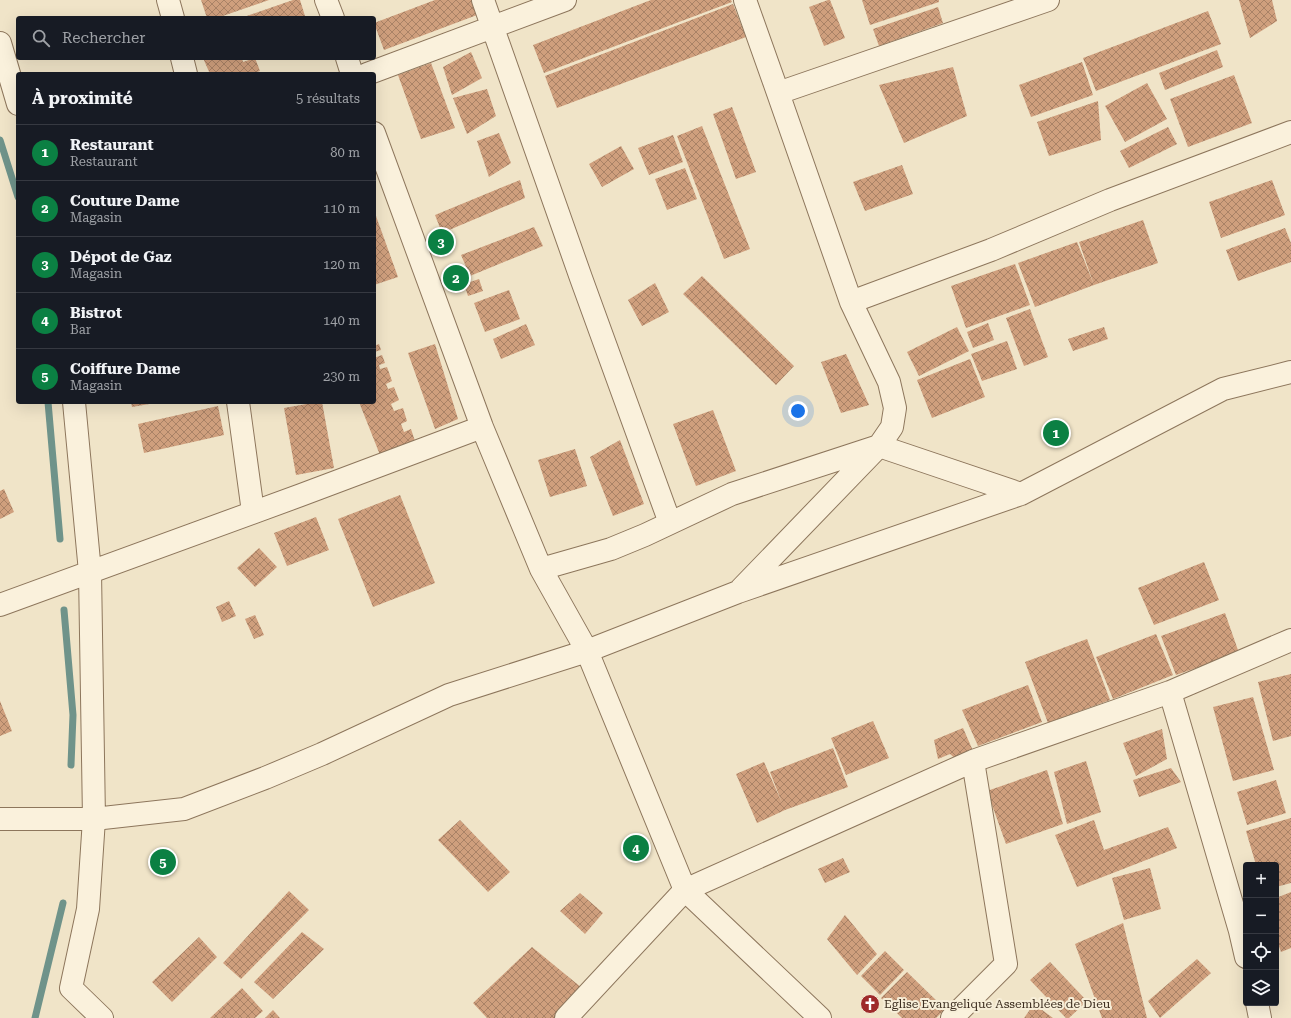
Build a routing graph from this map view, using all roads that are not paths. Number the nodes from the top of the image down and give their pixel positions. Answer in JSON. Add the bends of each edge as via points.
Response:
{"nodes":[{"id":1,"x":168,"y":0,"type":"edge"},
{"id":2,"x":326,"y":0,"type":"edge"},
{"id":3,"x":483,"y":0,"type":"edge"},
{"id":4,"x":565,"y":0,"type":"edge"},
{"id":5,"x":745,"y":0,"type":"edge"},
{"id":6,"x":1048,"y":0,"type":"edge"},
{"id":7,"x":172,"y":16,"type":"edge"},
{"id":8,"x":332,"y":16,"type":"edge"},
{"id":9,"x":493,"y":27,"type":"junction"},
{"id":10,"x":0,"y":43,"type":"edge"},
{"id":11,"x":182,"y":60,"type":"edge"},
{"id":12,"x":348,"y":60,"type":"edge"},
{"id":13,"x":186,"y":72,"type":"edge"},
{"id":14,"x":351,"y":72,"type":"edge"},
{"id":15,"x":372,"y":72,"type":"edge"},
{"id":16,"x":778,"y":92,"type":"junction"},
{"id":17,"x":16,"y":97,"type":"edge"},
{"id":18,"x":1291,"y":132,"type":"edge"},
{"id":19,"x":376,"y":138,"type":"edge"},
{"id":20,"x":851,"y":302,"type":"junction"},
{"id":21,"x":1291,"y":372,"type":"edge"},
{"id":22,"x":74,"y":404,"type":"edge"},
{"id":23,"x":238,"y":404,"type":"edge"},
{"id":24,"x":482,"y":427,"type":"junction"},
{"id":25,"x":880,"y":446,"type":"junction"},
{"id":26,"x":1021,"y":494,"type":"junction"},
{"id":27,"x":254,"y":512,"type":"junction"},
{"id":28,"x":670,"y":523,"type":"junction"},
{"id":29,"x":541,"y":569,"type":"junction"},
{"id":30,"x":90,"y":572,"type":"junction"},
{"id":31,"x":738,"y":592,"type":"junction"},
{"id":32,"x":0,"y":605,"type":"edge"},
{"id":33,"x":1291,"y":640,"type":"edge"},
{"id":34,"x":587,"y":651,"type":"junction"},
{"id":35,"x":1170,"y":692,"type":"junction"},
{"id":36,"x":973,"y":761,"type":"junction"},
{"id":37,"x":0,"y":819,"type":"edge"},
{"id":38,"x":94,"y":820,"type":"junction"},
{"id":39,"x":685,"y":890,"type":"junction"},
{"id":40,"x":1243,"y":944,"type":"edge"},
{"id":41,"x":1258,"y":1006,"type":"edge"},
{"id":42,"x":102,"y":1018,"type":"edge"},
{"id":43,"x":566,"y":1018,"type":"edge"},
{"id":44,"x":820,"y":1018,"type":"edge"},
{"id":45,"x":952,"y":1018,"type":"edge"},
{"id":46,"x":1260,"y":1018,"type":"edge"}],
"edges":[{"from":1,"to":7,"type":"street"},
{"from":2,"to":8,"type":"street"},
{"from":3,"to":9,"type":"street"},
{"from":4,"to":9,"type":"street"},
{"from":5,"to":16,"type":"street"},
{"from":6,"to":16,"type":"street"},
{"from":9,"to":15,"type":"street"},
{"from":9,"to":28,"type":"street"},
{"from":10,"to":17,"type":"street"},
{"from":11,"to":13,"type":"street"},
{"from":12,"to":14,"type":"street"},
{"from":16,"to":20,"type":"street"},
{"from":18,"to":20,"type":"street"},
{"from":19,"to":24,"type":"street"},
{"from":20,"to":25,"type":"street","via":[[889,382],[895,408],[892,427]]},
{"from":21,"to":26,"type":"street","via":[[1223,389]]},
{"from":22,"to":30,"type":"street"},
{"from":23,"to":27,"type":"street"},
{"from":24,"to":27,"type":"street"},
{"from":24,"to":29,"type":"street"},
{"from":25,"to":26,"type":"street"},
{"from":25,"to":28,"type":"street","via":[[732,494]]},
{"from":25,"to":31,"type":"street"},
{"from":26,"to":31,"type":"street"},
{"from":27,"to":30,"type":"street"},
{"from":28,"to":29,"type":"street","via":[[611,549]]},
{"from":29,"to":34,"type":"street"},
{"from":30,"to":32,"type":"street"},
{"from":30,"to":38,"type":"street"},
{"from":31,"to":34,"type":"street"},
{"from":33,"to":35,"type":"street"},
{"from":34,"to":38,"type":"street","via":[[449,695],[322,754],[184,809]]},
{"from":34,"to":39,"type":"street"},
{"from":35,"to":36,"type":"street"},
{"from":35,"to":40,"type":"street"},
{"from":36,"to":39,"type":"street"},
{"from":36,"to":45,"type":"street","via":[[1006,964]]},
{"from":37,"to":38,"type":"street"},
{"from":38,"to":42,"type":"street","via":[[88,909],[71,988]]},
{"from":39,"to":43,"type":"street"},
{"from":39,"to":44,"type":"street"},
{"from":41,"to":46,"type":"street"}]}
